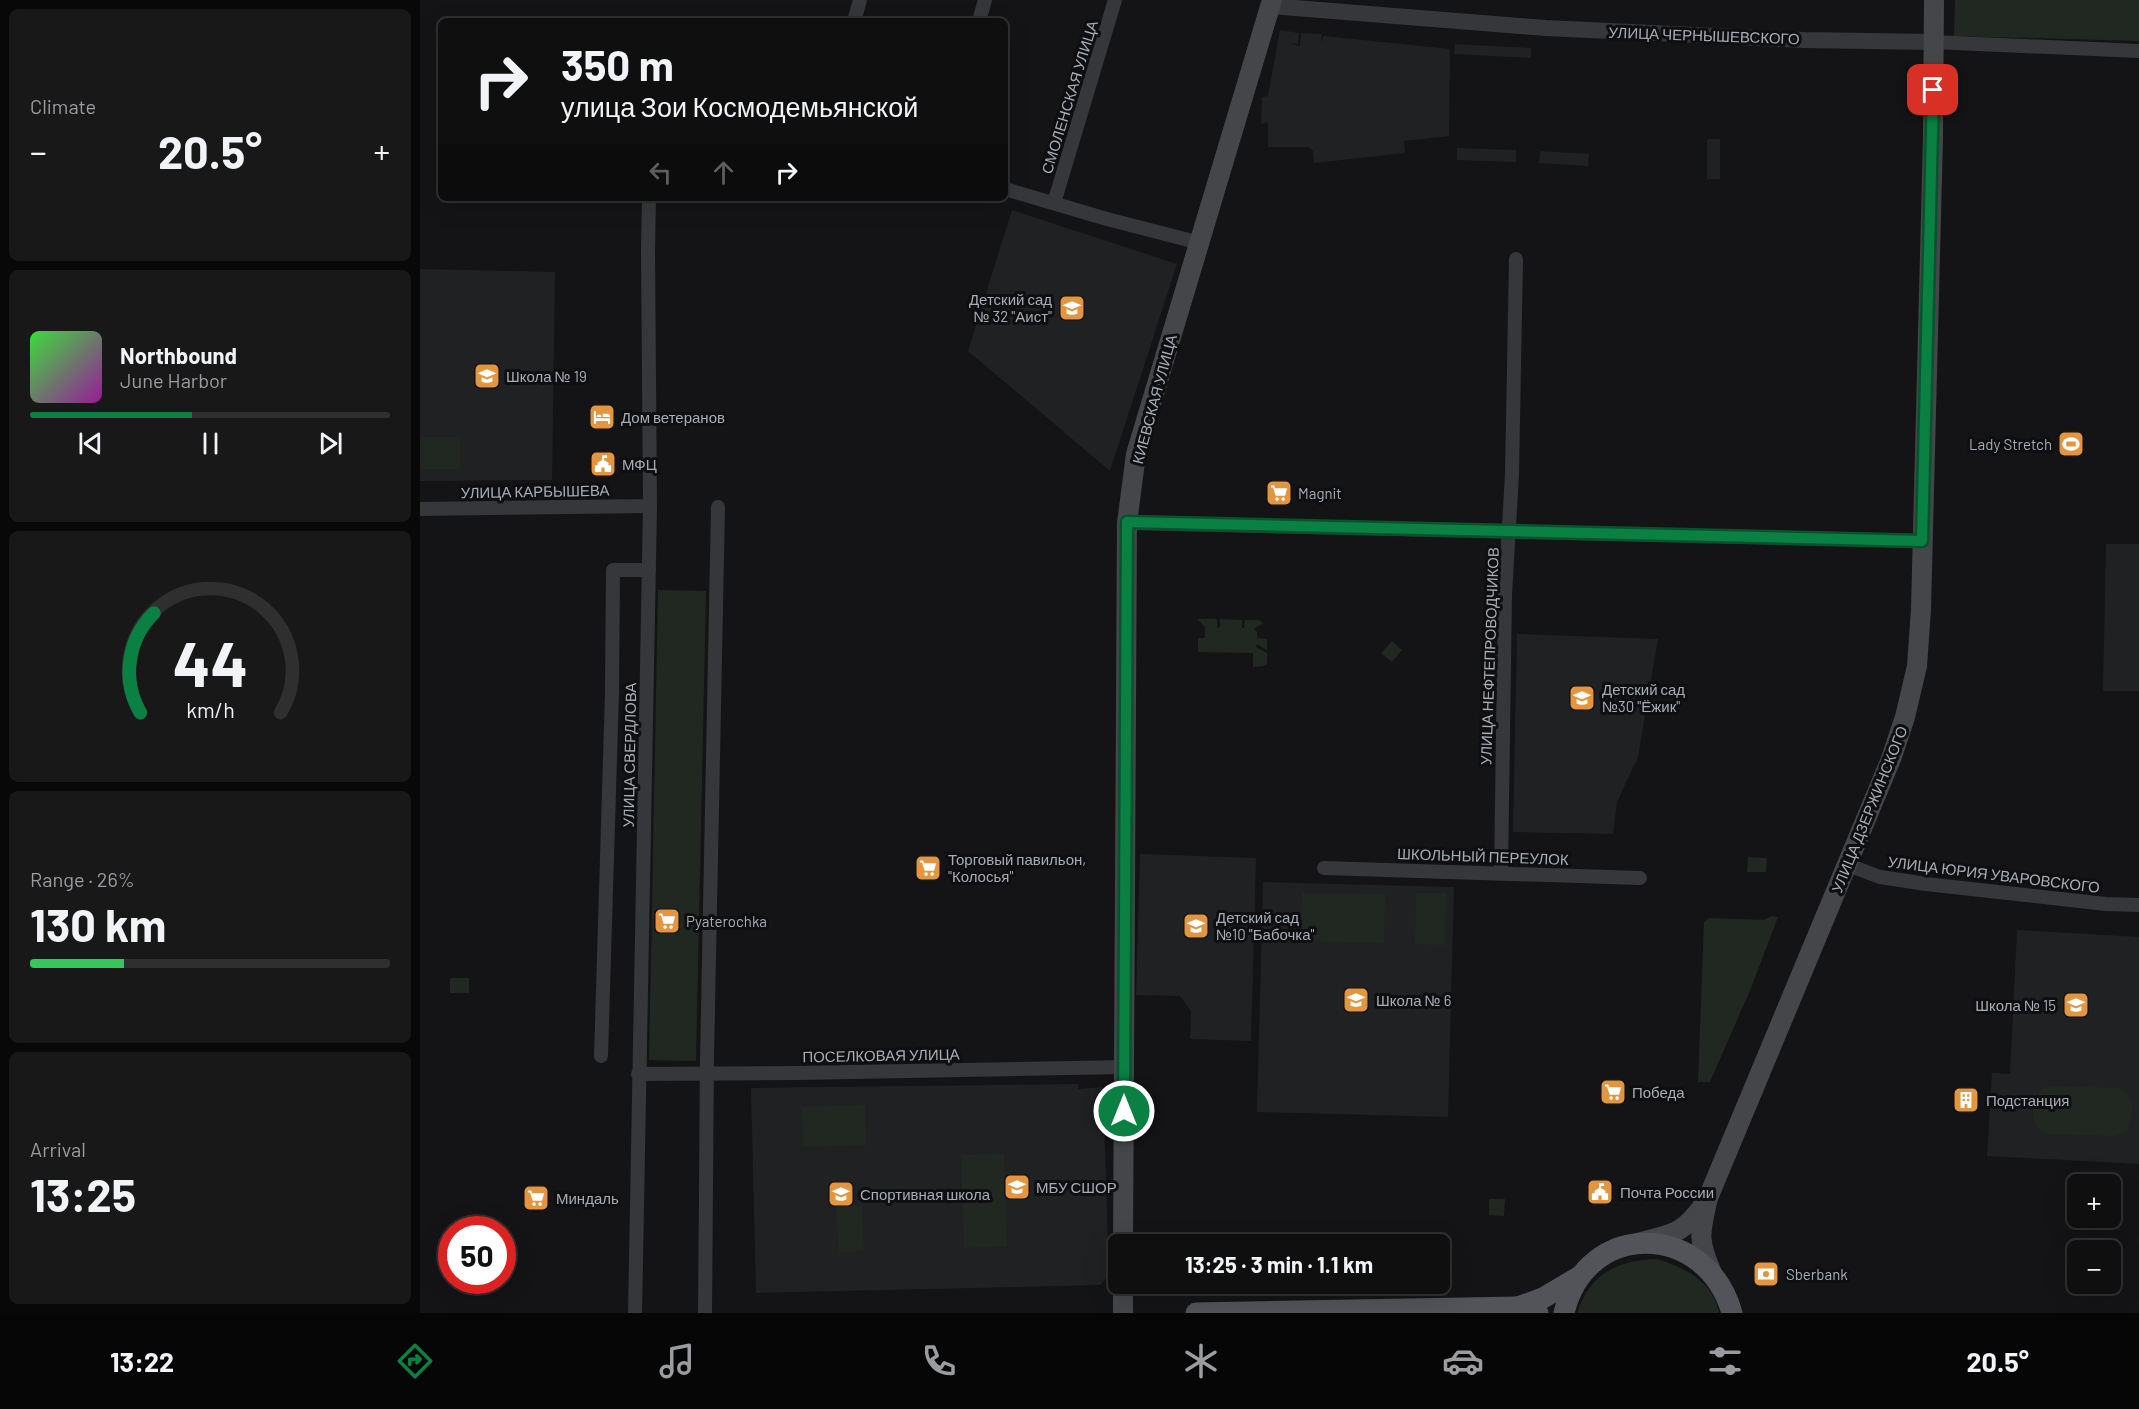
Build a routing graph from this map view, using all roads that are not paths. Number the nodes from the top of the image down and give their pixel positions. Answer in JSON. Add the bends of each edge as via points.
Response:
{"nodes":[{"id":1,"x":860,"y":0,"type":"edge"},
{"id":2,"x":985,"y":0,"type":"edge"},
{"id":3,"x":1116,"y":0,"type":"edge"},
{"id":4,"x":1934,"y":0,"type":"edge"},
{"id":5,"x":1271,"y":3,"type":"edge"},
{"id":6,"x":855,"y":18,"type":"edge"},
{"id":7,"x":980,"y":18,"type":"edge"},
{"id":8,"x":1933,"y":42,"type":"junction"},
{"id":9,"x":2139,"y":51,"type":"edge"},
{"id":10,"x":1008,"y":190,"type":"edge"},
{"id":11,"x":649,"y":201,"type":"edge"},
{"id":12,"x":1054,"y":203,"type":"junction"},
{"id":13,"x":1200,"y":243,"type":"junction"},
{"id":14,"x":1516,"y":259,"type":"dead end"},
{"id":15,"x":650,"y":506,"type":"junction"},
{"id":16,"x":718,"y":507,"type":"dead end"},
{"id":17,"x":420,"y":509,"type":"edge"},
{"id":18,"x":1127,"y":522,"type":"junction"},
{"id":19,"x":1509,"y":532,"type":"junction"},
{"id":20,"x":1922,"y":541,"type":"junction"},
{"id":21,"x":649,"y":570,"type":"junction"},
{"id":22,"x":1848,"y":865,"type":"junction"},
{"id":23,"x":1324,"y":868,"type":"dead end"},
{"id":24,"x":1501,"y":873,"type":"junction"},
{"id":25,"x":1640,"y":878,"type":"dead end"},
{"id":26,"x":2139,"y":905,"type":"edge"},
{"id":27,"x":601,"y":1056,"type":"dead end"},
{"id":28,"x":1124,"y":1067,"type":"junction"},
{"id":29,"x":707,"y":1073,"type":"junction"},
{"id":30,"x":639,"y":1074,"type":"junction"},
{"id":31,"x":1708,"y":1198,"type":"junction"},
{"id":32,"x":1123,"y":1234,"type":"edge"},
{"id":33,"x":1637,"y":1244,"type":"junction"},
{"id":34,"x":1581,"y":1276,"type":"junction"},
{"id":35,"x":1716,"y":1278,"type":"junction"},
{"id":36,"x":1123,"y":1294,"type":"edge"},
{"id":37,"x":1528,"y":1310,"type":"edge"},
{"id":38,"x":635,"y":1313,"type":"edge"},
{"id":39,"x":705,"y":1313,"type":"edge"},
{"id":40,"x":1123,"y":1313,"type":"edge"},
{"id":41,"x":1196,"y":1313,"type":"edge"},
{"id":42,"x":1564,"y":1313,"type":"edge"},
{"id":43,"x":1732,"y":1313,"type":"edge"},
{"id":44,"x":1740,"y":1313,"type":"edge"}],
"edges":[{"from":1,"to":6,"type":"street"},
{"from":2,"to":7,"type":"street"},
{"from":3,"to":12,"type":"street","name":"СМОЛЕНСКАЯ УЛИЦА"},
{"from":4,"to":8,"type":"main road","name":"УЛИЦА ДЗЕРЖИНСКОГО"},
{"from":5,"to":8,"type":"street","name":"УЛИЦА ЧЕРНЫШЕВСКОГО","via":[[1546,28]]},
{"from":5,"to":13,"type":"main road","name":"КИЕВСКАЯ УЛИЦА"},
{"from":8,"to":9,"type":"street","name":"УЛИЦА ЧЕРНЫШЕВСКОГО"},
{"from":8,"to":20,"type":"main road","name":"УЛИЦА ДЗЕРЖИНСКОГО"},
{"from":10,"to":12,"type":"street"},
{"from":11,"to":15,"type":"street","name":"УЛИЦА СВЕРДЛОВА"},
{"from":12,"to":13,"type":"street"},
{"from":13,"to":18,"type":"main road","name":"КИЕВСКАЯ УЛИЦА","via":[[1136,454]]},
{"from":14,"to":19,"type":"street","name":"УЛИЦА НЕФТЕПРОВОДЧИКОВ"},
{"from":15,"to":17,"type":"street","name":"УЛИЦА КАРБЫШЕВА"},
{"from":15,"to":21,"type":"street","name":"УЛИЦА СВЕРДЛОВА"},
{"from":16,"to":29,"type":"street"},
{"from":18,"to":19,"type":"street"},
{"from":18,"to":28,"type":"main road","name":"КИЕВСКАЯ УЛИЦА"},
{"from":19,"to":20,"type":"street"},
{"from":19,"to":24,"type":"street","name":"УЛИЦА НЕФТЕПРОВОДЧИКОВ"},
{"from":20,"to":22,"type":"main road","name":"УЛИЦА ДЗЕРЖИНСКОГО","via":[[1917,666],[1891,759]]},
{"from":21,"to":27,"type":"street","via":[[614,570]]},
{"from":21,"to":30,"type":"street","name":"УЛИЦА СВЕРДЛОВА"},
{"from":22,"to":26,"type":"street","name":"УЛИЦА ЮРИЯ УВАРОВСКОГО","via":[[1880,877],[1926,884]]},
{"from":22,"to":31,"type":"main road","name":"УЛИЦА ДЗЕРЖИНСКОГО"},
{"from":23,"to":24,"type":"street","name":"ШКОЛЬНЫЙ ПЕРЕУЛОК"},
{"from":24,"to":25,"type":"street","name":"ШКОЛЬНЫЙ ПЕРЕУЛОК"},
{"from":28,"to":29,"type":"street","name":"ПОСЕЛКОВАЯ УЛИЦА"},
{"from":28,"to":32,"type":"main road","name":"КИЕВСКАЯ УЛИЦА"},
{"from":29,"to":30,"type":"street","name":"ПОСЕЛКОВАЯ УЛИЦА"},
{"from":29,"to":39,"type":"street"},
{"from":30,"to":38,"type":"street","name":"УЛИЦА СВЕРДЛОВА"},
{"from":31,"to":33,"type":"main road","name":"УЛИЦА ДЗЕРЖИНСКОГО","via":[[1693,1220],[1680,1230]]},
{"from":31,"to":35,"type":"main road","name":"УЛИЦА ДЗЕРЖИНСКОГО","via":[[1701,1243]]},
{"from":33,"to":34,"type":"main road","via":[[1609,1253]]},
{"from":33,"to":35,"type":"main road","via":[[1658,1244],[1687,1252]]},
{"from":34,"to":37,"type":"main road"},
{"from":34,"to":42,"type":"main road"},
{"from":35,"to":43,"type":"main road"},
{"from":35,"to":44,"type":"main road"},
{"from":36,"to":40,"type":"main road"},
{"from":37,"to":41,"type":"main road"}]}
